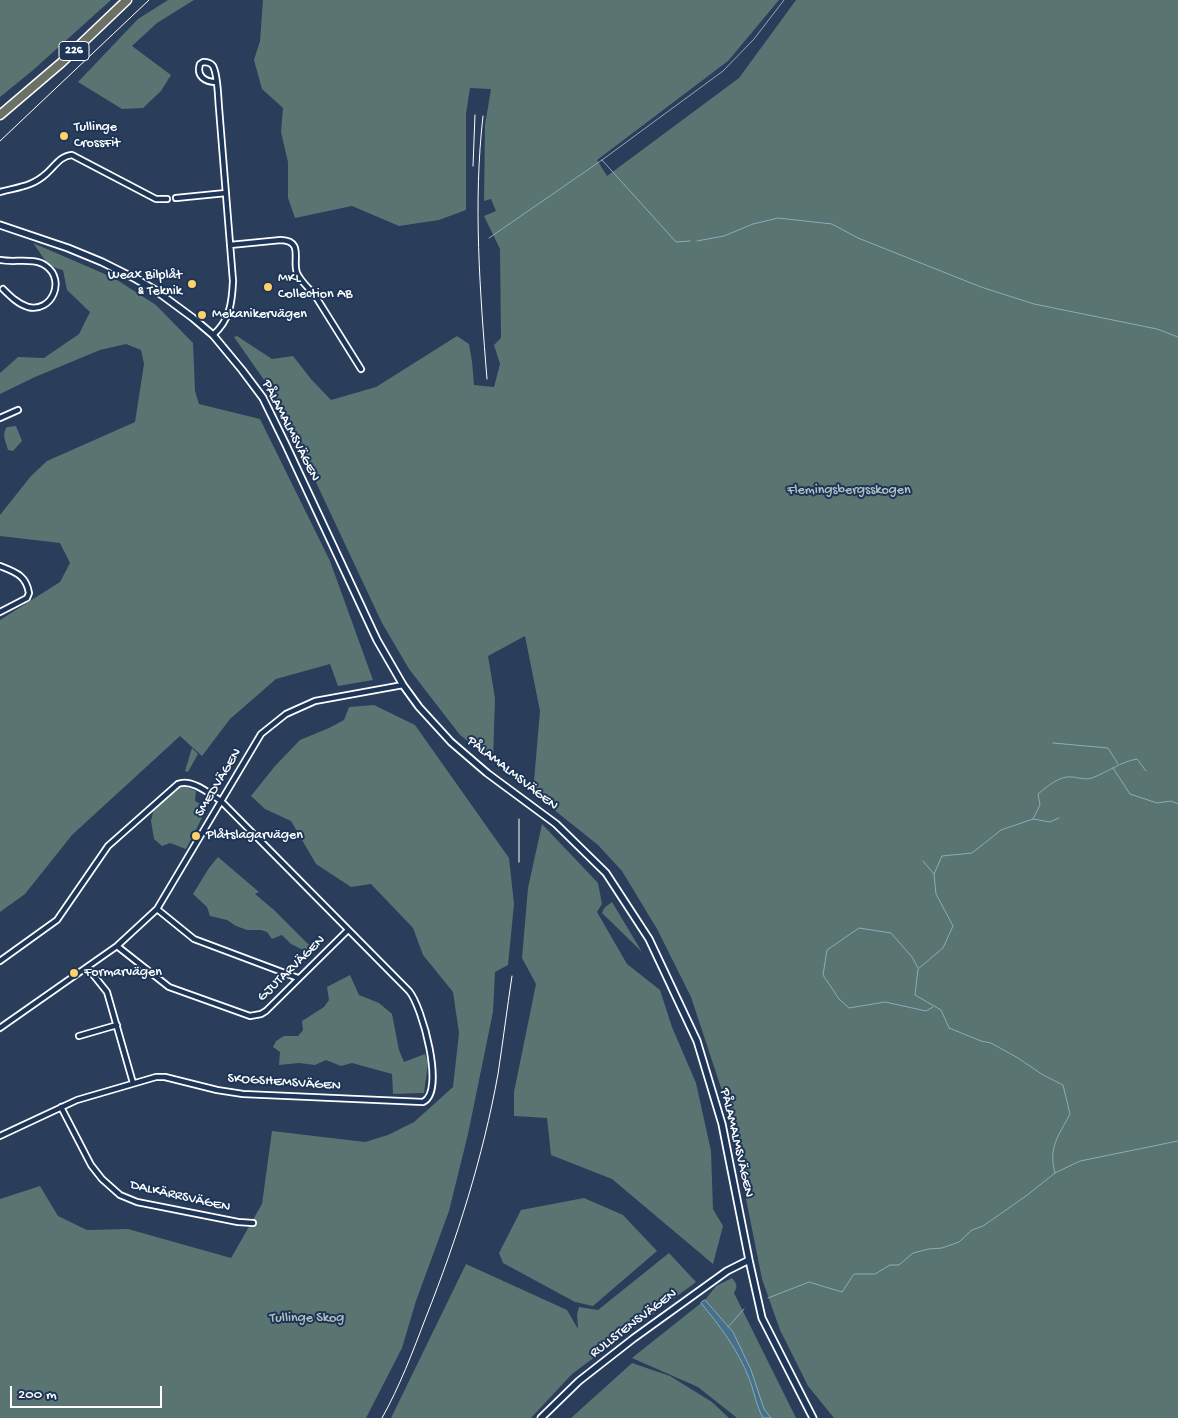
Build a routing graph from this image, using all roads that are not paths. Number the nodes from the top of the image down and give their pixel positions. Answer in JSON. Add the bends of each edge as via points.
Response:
{"nodes":[{"id":1,"x":127,"y":0,"type":"edge"},
{"id":2,"x":216,"y":82,"type":"junction"},
{"id":3,"x":0,"y":113,"type":"edge"},
{"id":4,"x":0,"y":192,"type":"edge"},
{"id":5,"x":226,"y":193,"type":"junction"},
{"id":6,"x":176,"y":198,"type":"dead end"},
{"id":7,"x":168,"y":199,"type":"dead end"},
{"id":8,"x":0,"y":225,"type":"edge"},
{"id":9,"x":230,"y":245,"type":"junction"},
{"id":10,"x":0,"y":260,"type":"edge"},
{"id":11,"x":2,"y":289,"type":"dead end"},
{"id":12,"x":213,"y":335,"type":"junction"},
{"id":13,"x":361,"y":369,"type":"dead end"},
{"id":14,"x":18,"y":410,"type":"dead end"},
{"id":15,"x":0,"y":418,"type":"edge"},
{"id":16,"x":0,"y":566,"type":"edge"},
{"id":17,"x":0,"y":612,"type":"edge"},
{"id":18,"x":403,"y":685,"type":"junction"},
{"id":19,"x":221,"y":801,"type":"junction"},
{"id":20,"x":157,"y":909,"type":"junction"},
{"id":21,"x":348,"y":930,"type":"junction"},
{"id":22,"x":117,"y":946,"type":"junction"},
{"id":23,"x":0,"y":962,"type":"edge"},
{"id":24,"x":87,"y":967,"type":"junction"},
{"id":25,"x":298,"y":978,"type":"junction"},
{"id":26,"x":117,"y":1025,"type":"junction"},
{"id":27,"x":0,"y":1028,"type":"edge"},
{"id":28,"x":78,"y":1036,"type":"dead end"},
{"id":29,"x":133,"y":1083,"type":"junction"},
{"id":30,"x":61,"y":1106,"type":"junction"},
{"id":31,"x":0,"y":1136,"type":"edge"},
{"id":32,"x":253,"y":1223,"type":"dead end"},
{"id":33,"x":749,"y":1260,"type":"junction"},
{"id":34,"x":541,"y":1418,"type":"edge"},
{"id":35,"x":813,"y":1418,"type":"edge"}],
"edges":[{"from":1,"to":3,"type":"main road","number":"226","via":[[62,63]]},
{"from":2,"to":2,"type":"street","via":[[213,66],[206,62],[200,64],[200,76]]},
{"from":2,"to":5,"type":"street"},
{"from":4,"to":7,"type":"street","via":[[24,188],[37,181],[63,157],[72,155],[156,199]]},
{"from":5,"to":6,"type":"street"},
{"from":5,"to":9,"type":"street"},
{"from":8,"to":12,"type":"street","name":"PÅLAMALMSVÄGEN","via":[[68,248],[136,279]]},
{"from":9,"to":12,"type":"street","via":[[232,299],[228,316]]},
{"from":9,"to":13,"type":"street","via":[[281,240],[293,244],[298,273]]},
{"from":10,"to":11,"type":"street","via":[[38,262],[46,266],[55,278],[56,286],[48,303],[38,307],[22,305]]},
{"from":12,"to":18,"type":"street","name":"PÅLAMALMSVÄGEN","via":[[263,398],[377,640]]},
{"from":14,"to":15,"type":"street"},
{"from":16,"to":17,"type":"street","via":[[20,574],[29,593],[27,598]]},
{"from":18,"to":19,"type":"street","name":"SMEDVÄGEN","via":[[315,701],[286,714],[261,734]]},
{"from":18,"to":33,"type":"street","name":"PÅLAMALMSVÄGEN","via":[[451,742],[556,824],[606,873],[649,939],[697,1041],[722,1124]]},
{"from":19,"to":20,"type":"street","name":"SMEDVÄGEN"},
{"from":19,"to":21,"type":"street"},
{"from":19,"to":23,"type":"street","via":[[190,783],[178,784],[105,849],[56,920]]},
{"from":20,"to":22,"type":"street","name":"SMEDVÄGEN"},
{"from":20,"to":25,"type":"street","via":[[194,939]]},
{"from":21,"to":25,"type":"street","name":"GJUTARVÄGEN"},
{"from":21,"to":29,"type":"street","name":"SKOGSHEMSVÄGEN","via":[[415,998],[433,1060],[428,1099],[420,1103],[243,1094],[165,1077]]},
{"from":22,"to":24,"type":"street","name":"SMEDVÄGEN"},
{"from":22,"to":25,"type":"street","name":"GJUTARVÄGEN","via":[[169,987],[250,1016],[266,1012]]},
{"from":24,"to":26,"type":"street","via":[[107,992]]},
{"from":24,"to":27,"type":"street","name":"SMEDVÄGEN"},
{"from":26,"to":28,"type":"street"},
{"from":26,"to":29,"type":"street"},
{"from":29,"to":30,"type":"street","name":"SKOGSHEMSVÄGEN"},
{"from":30,"to":31,"type":"street","name":"SKOGSHEMSVÄGEN"},
{"from":30,"to":32,"type":"street","name":"DALKÄRRSVÄGEN","via":[[91,1165],[120,1195],[145,1204]]},
{"from":33,"to":34,"type":"street","name":"RULLSTENSVÄGEN","via":[[727,1271],[634,1338],[579,1381]]},
{"from":33,"to":35,"type":"street","name":"PÅLAMALMSVÄGEN","via":[[762,1318]]}]}
